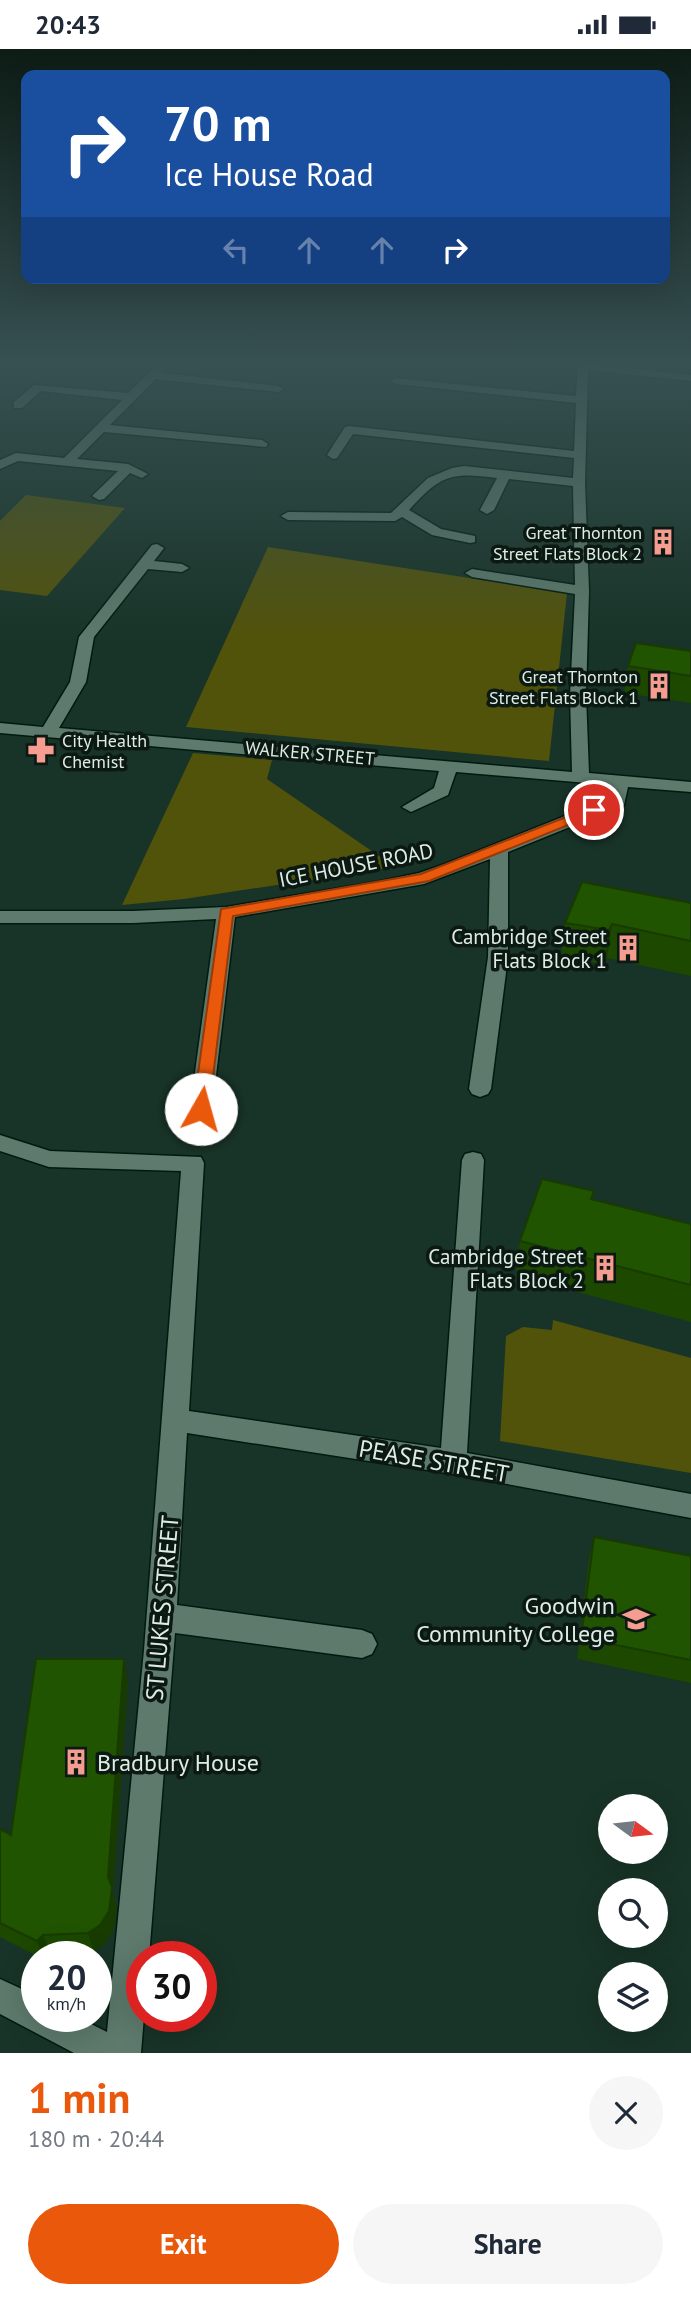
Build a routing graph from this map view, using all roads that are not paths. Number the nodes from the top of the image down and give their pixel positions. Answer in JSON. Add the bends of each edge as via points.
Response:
{"nodes":[{"id":1,"x":580,"y":455,"type":"edge"},
{"id":2,"x":74,"y":456,"type":"edge"},
{"id":3,"x":67,"y":462,"type":"junction"},
{"id":4,"x":0,"y":465,"type":"edge"},
{"id":5,"x":128,"y":468,"type":"junction"},
{"id":6,"x":142,"y":474,"type":"dead end"},
{"id":7,"x":505,"y":474,"type":"junction"},
{"id":8,"x":579,"y":483,"type":"junction"},
{"id":9,"x":99,"y":496,"type":"dead end"},
{"id":10,"x":487,"y":510,"type":"dead end"},
{"id":11,"x":401,"y":512,"type":"junction"},
{"id":12,"x":288,"y":516,"type":"dead end"},
{"id":13,"x":470,"y":539,"type":"dead end"},
{"id":14,"x":157,"y":548,"type":"dead end"},
{"id":15,"x":145,"y":564,"type":"junction"},
{"id":16,"x":182,"y":568,"type":"dead end"},
{"id":17,"x":472,"y":573,"type":"dead end"},
{"id":18,"x":582,"y":591,"type":"junction"},
{"id":19,"x":0,"y":728,"type":"edge"},
{"id":20,"x":49,"y":731,"type":"junction"},
{"id":21,"x":449,"y":765,"type":"junction"},
{"id":22,"x":581,"y":778,"type":"junction"},
{"id":23,"x":620,"y":782,"type":"junction"},
{"id":24,"x":691,"y":787,"type":"edge"},
{"id":25,"x":411,"y":807,"type":"dead end"},
{"id":26,"x":499,"y":847,"type":"junction"},
{"id":27,"x":226,"y":913,"type":"junction"},
{"id":28,"x":0,"y":917,"type":"edge"},
{"id":29,"x":481,"y":1089,"type":"dead end"},
{"id":30,"x":201,"y":1109,"type":"dead end"},
{"id":31,"x":0,"y":1143,"type":"edge"},
{"id":32,"x":473,"y":1160,"type":"dead end"},
{"id":33,"x":177,"y":1420,"type":"junction"},
{"id":34,"x":453,"y":1462,"type":"junction"},
{"id":35,"x":691,"y":1506,"type":"edge"},
{"id":36,"x":161,"y":1617,"type":"junction"},
{"id":37,"x":362,"y":1644,"type":"dead end"},
{"id":38,"x":0,"y":1996,"type":"edge"},
{"id":39,"x":21,"y":2007,"type":"edge"},
{"id":40,"x":70,"y":2032,"type":"edge"},
{"id":41,"x":111,"y":2053,"type":"edge"},
{"id":42,"x":123,"y":2053,"type":"edge"}],
"edges":[{"from":1,"to":8,"type":"street"},
{"from":2,"to":3,"type":"street"},
{"from":3,"to":4,"type":"street","via":[[16,457]]},
{"from":3,"to":5,"type":"street"},
{"from":5,"to":6,"type":"street"},
{"from":5,"to":9,"type":"street"},
{"from":7,"to":8,"type":"street"},
{"from":7,"to":10,"type":"street"},
{"from":7,"to":11,"type":"street","via":[[446,472],[419,489]]},
{"from":8,"to":18,"type":"street"},
{"from":11,"to":12,"type":"street","via":[[395,517]]},
{"from":11,"to":13,"type":"street","via":[[437,532]]},
{"from":14,"to":15,"type":"street"},
{"from":15,"to":16,"type":"street"},
{"from":15,"to":20,"type":"street","via":[[87,637],[78,682]]},
{"from":17,"to":18,"type":"street"},
{"from":18,"to":22,"type":"street"},
{"from":19,"to":20,"type":"street","name":"WALKER STREET"},
{"from":20,"to":21,"type":"street","name":"WALKER STREET"},
{"from":21,"to":22,"type":"street","name":"WALKER STREET"},
{"from":21,"to":25,"type":"street","via":[[442,791]]},
{"from":22,"to":23,"type":"street","name":"WALKER STREET"},
{"from":23,"to":24,"type":"street"},
{"from":23,"to":26,"type":"street","name":"ICE HOUSE ROAD","via":[[618,801]]},
{"from":26,"to":27,"type":"street","name":"ICE HOUSE ROAD","via":[[424,878]]},
{"from":26,"to":29,"type":"street","via":[[498,957]]},
{"from":27,"to":28,"type":"street","name":"ICE HOUSE ROAD"},
{"from":27,"to":30,"type":"street"},
{"from":31,"to":33,"type":"street","name":"ST LUKES STREET","via":[[49,1159],[193,1163]]},
{"from":32,"to":34,"type":"street"},
{"from":33,"to":34,"type":"street","name":"PEASE STREET"},
{"from":33,"to":36,"type":"street","name":"ST LUKES STREET"},
{"from":34,"to":35,"type":"street","name":"PEASE STREET"},
{"from":36,"to":37,"type":"street"},
{"from":36,"to":42,"type":"street","name":"ST LUKES STREET"},
{"from":38,"to":39,"type":"street"},
{"from":40,"to":41,"type":"street"}]}
